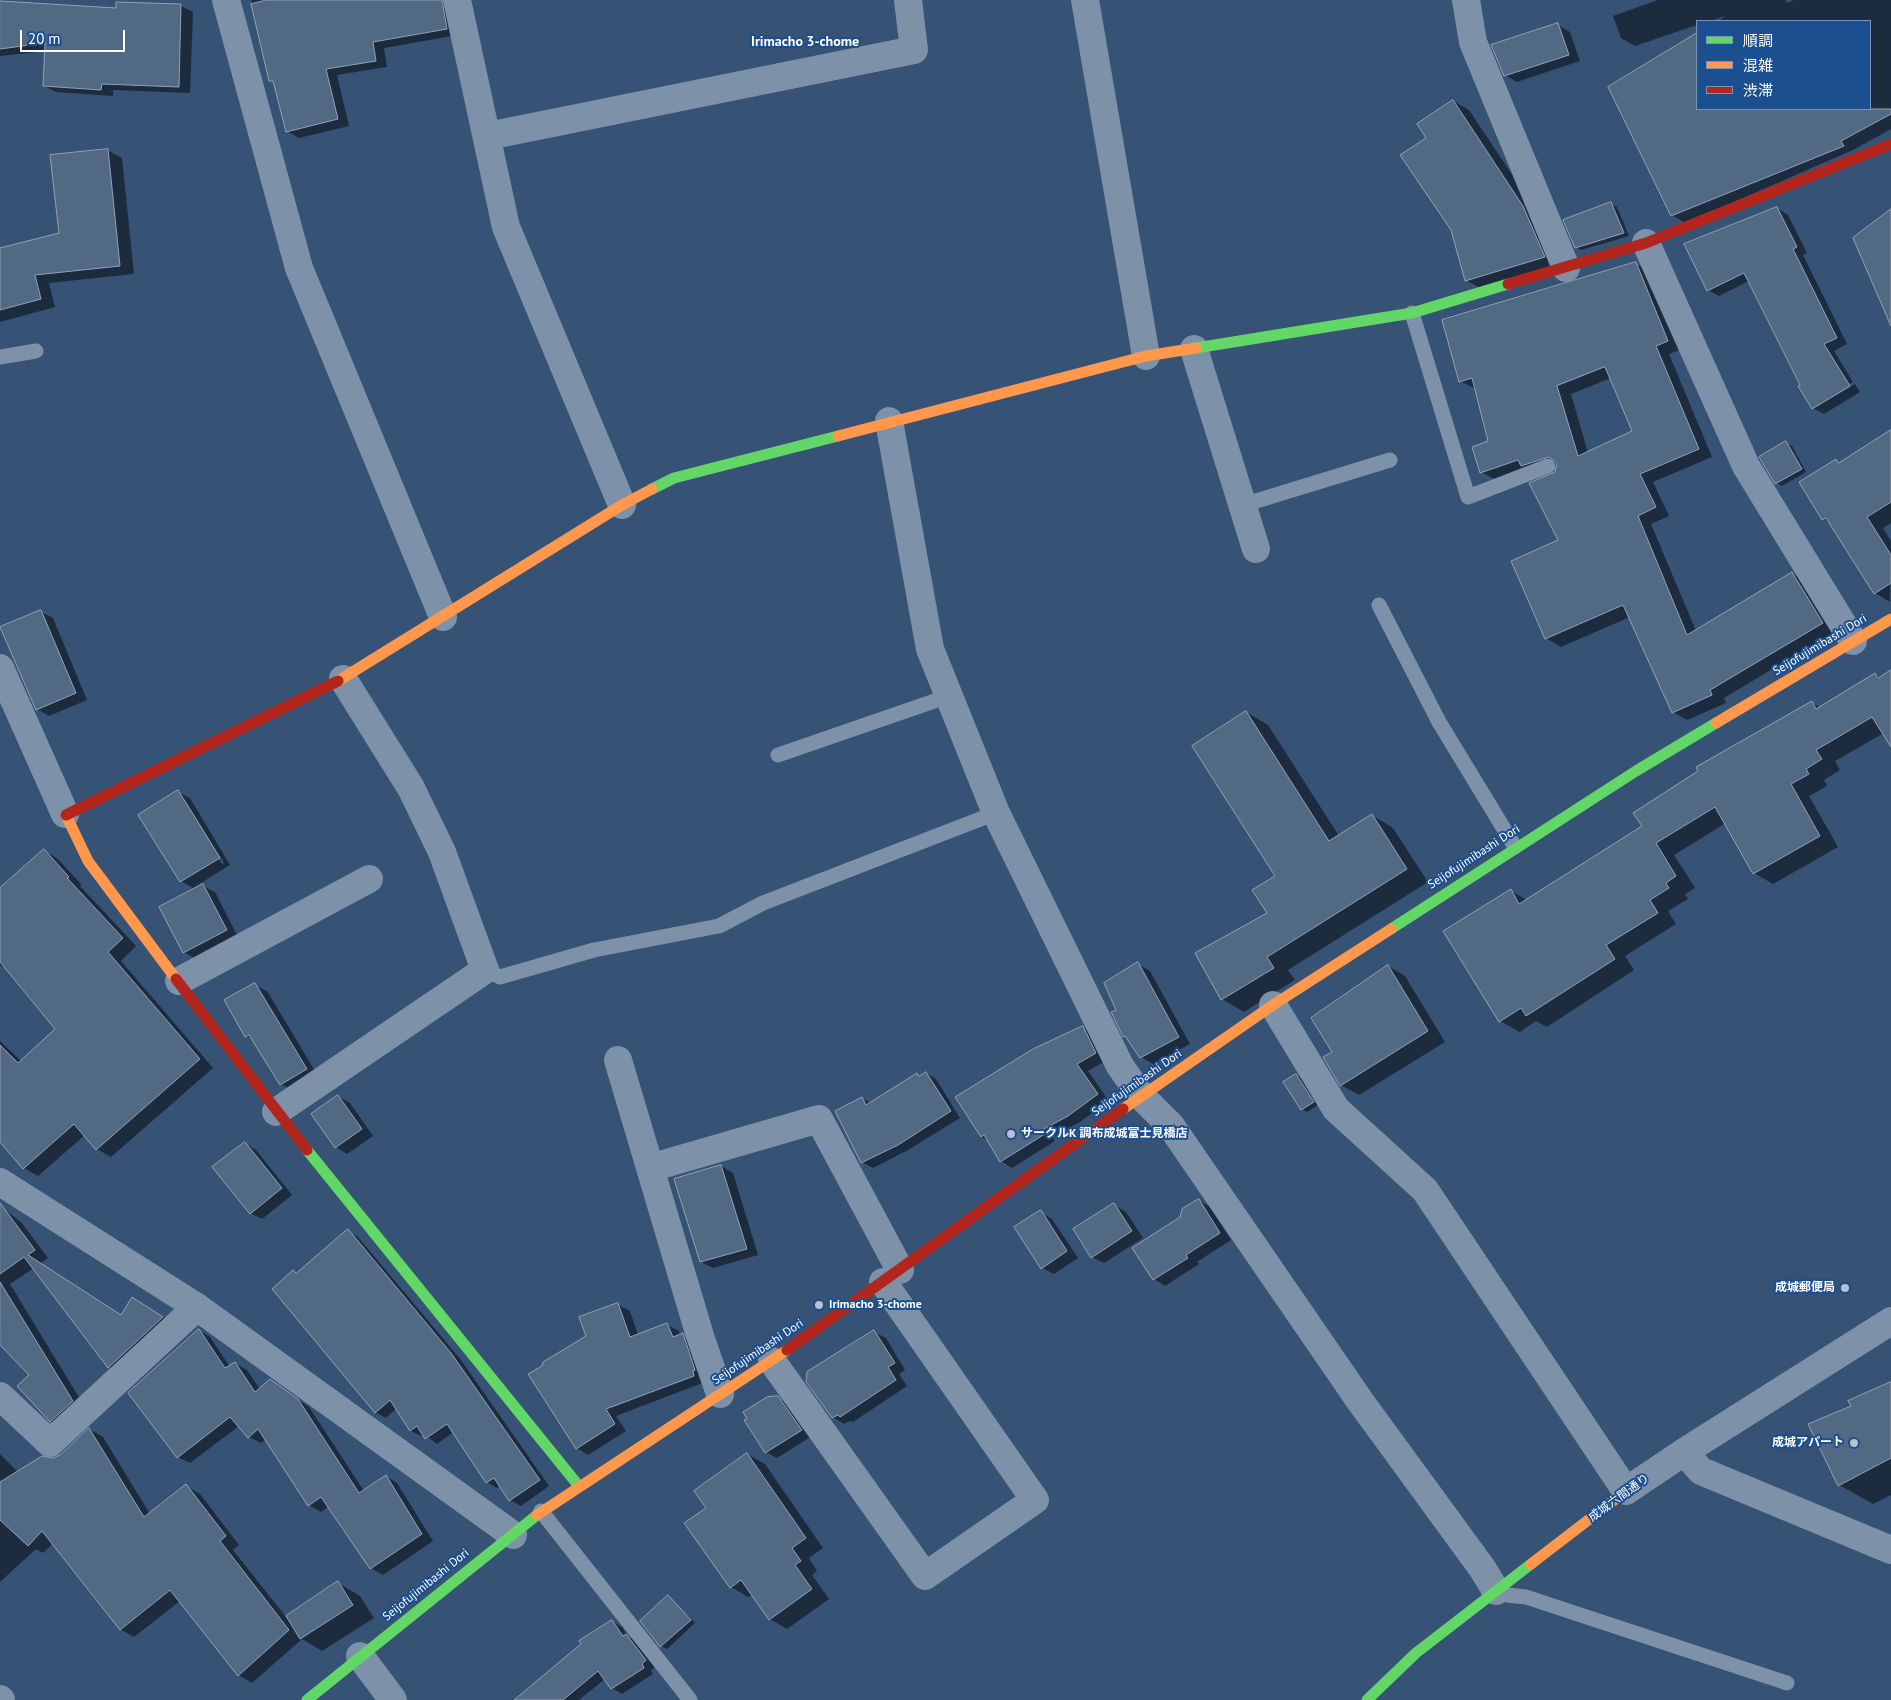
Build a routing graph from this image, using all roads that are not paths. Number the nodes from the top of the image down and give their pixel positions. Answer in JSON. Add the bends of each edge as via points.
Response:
{"nodes":[{"id":1,"x":226,"y":0,"type":"edge"},
{"id":2,"x":457,"y":0,"type":"edge"},
{"id":3,"x":908,"y":0,"type":"edge"},
{"id":4,"x":1086,"y":0,"type":"edge"},
{"id":5,"x":1466,"y":0,"type":"edge"},
{"id":6,"x":488,"y":136,"type":"junction"},
{"id":7,"x":1891,"y":144,"type":"edge"},
{"id":8,"x":1646,"y":242,"type":"junction"},
{"id":9,"x":1566,"y":268,"type":"junction"},
{"id":10,"x":1412,"y":313,"type":"junction"},
{"id":11,"x":1194,"y":349,"type":"junction"},
{"id":12,"x":36,"y":352,"type":"dead end"},
{"id":13,"x":1146,"y":356,"type":"junction"},
{"id":14,"x":0,"y":357,"type":"edge"},
{"id":15,"x":889,"y":421,"type":"junction"},
{"id":16,"x":1390,"y":460,"type":"dead end"},
{"id":17,"x":1548,"y":466,"type":"dead end"},
{"id":18,"x":622,"y":505,"type":"junction"},
{"id":19,"x":1243,"y":505,"type":"junction"},
{"id":20,"x":1256,"y":549,"type":"dead end"},
{"id":21,"x":1379,"y":605,"type":"dead end"},
{"id":22,"x":444,"y":617,"type":"junction"},
{"id":23,"x":1891,"y":619,"type":"edge"},
{"id":24,"x":1854,"y":641,"type":"junction"},
{"id":25,"x":0,"y":668,"type":"edge"},
{"id":26,"x":343,"y":678,"type":"junction"},
{"id":27,"x":949,"y":696,"type":"junction"},
{"id":28,"x":778,"y":755,"type":"dead end"},
{"id":29,"x":65,"y":814,"type":"junction"},
{"id":30,"x":996,"y":814,"type":"junction"},
{"id":31,"x":1515,"y":847,"type":"junction"},
{"id":32,"x":369,"y":880,"type":"dead end"},
{"id":33,"x":485,"y":970,"type":"junction"},
{"id":34,"x":179,"y":981,"type":"junction"},
{"id":35,"x":1273,"y":1005,"type":"junction"},
{"id":36,"x":618,"y":1060,"type":"dead end"},
{"id":37,"x":1142,"y":1097,"type":"junction"},
{"id":38,"x":276,"y":1112,"type":"junction"},
{"id":39,"x":650,"y":1168,"type":"junction"},
{"id":40,"x":0,"y":1182,"type":"edge"},
{"id":41,"x":892,"y":1276,"type":"junction"},
{"id":42,"x":197,"y":1307,"type":"junction"},
{"id":43,"x":1891,"y":1322,"type":"edge"},
{"id":44,"x":772,"y":1361,"type":"junction"},
{"id":45,"x":720,"y":1394,"type":"junction"},
{"id":46,"x":0,"y":1396,"type":"edge"},
{"id":47,"x":1684,"y":1452,"type":"junction"},
{"id":48,"x":578,"y":1485,"type":"junction"},
{"id":49,"x":1626,"y":1492,"type":"junction"},
{"id":50,"x":541,"y":1511,"type":"junction"},
{"id":51,"x":513,"y":1535,"type":"junction"},
{"id":52,"x":1891,"y":1550,"type":"edge"},
{"id":53,"x":1496,"y":1591,"type":"junction"},
{"id":54,"x":360,"y":1656,"type":"junction"},
{"id":55,"x":1787,"y":1684,"type":"dead end"},
{"id":56,"x":307,"y":1700,"type":"edge"},
{"id":57,"x":392,"y":1700,"type":"edge"},
{"id":58,"x":690,"y":1700,"type":"edge"},
{"id":59,"x":1366,"y":1700,"type":"edge"}],
"edges":[{"from":1,"to":22,"type":"street","via":[[299,268]]},
{"from":2,"to":6,"type":"street"},
{"from":3,"to":6,"type":"street","via":[[914,50]]},
{"from":4,"to":13,"type":"street"},
{"from":5,"to":9,"type":"street","via":[[1473,42]]},
{"from":6,"to":18,"type":"street","via":[[506,227]]},
{"from":7,"to":8,"type":"street"},
{"from":8,"to":9,"type":"street"},
{"from":8,"to":24,"type":"street","via":[[1746,466]]},
{"from":9,"to":10,"type":"street"},
{"from":10,"to":11,"type":"street"},
{"from":10,"to":17,"type":"lane","via":[[1468,497]]},
{"from":11,"to":13,"type":"street"},
{"from":11,"to":19,"type":"street"},
{"from":12,"to":14,"type":"lane"},
{"from":13,"to":15,"type":"street"},
{"from":15,"to":18,"type":"street","via":[[674,478]]},
{"from":15,"to":27,"type":"street","via":[[930,649]]},
{"from":16,"to":19,"type":"lane"},
{"from":18,"to":22,"type":"street"},
{"from":19,"to":20,"type":"street"},
{"from":21,"to":31,"type":"lane","via":[[1439,722]]},
{"from":22,"to":26,"type":"street"},
{"from":23,"to":24,"type":"street","name":"Seijofujimibashi Dori"},
{"from":24,"to":31,"type":"street","name":"Seijofujimibashi Dori"},
{"from":25,"to":29,"type":"street"},
{"from":26,"to":29,"type":"street"},
{"from":26,"to":33,"type":"street","via":[[411,788],[442,852]]},
{"from":27,"to":28,"type":"lane"},
{"from":27,"to":30,"type":"street"},
{"from":29,"to":34,"type":"street","via":[[88,861]]},
{"from":30,"to":33,"type":"lane","via":[[763,903],[719,926],[594,950],[500,977]]},
{"from":30,"to":37,"type":"street","via":[[1120,1066]]},
{"from":31,"to":35,"type":"street","name":"Seijofujimibashi Dori"},
{"from":32,"to":34,"type":"street"},
{"from":33,"to":38,"type":"street"},
{"from":34,"to":38,"type":"street"},
{"from":35,"to":37,"type":"street","name":"Seijofujimibashi Dori"},
{"from":35,"to":49,"type":"street","via":[[1336,1110],[1425,1190]]},
{"from":36,"to":39,"type":"street"},
{"from":37,"to":41,"type":"street","name":"Seijofujimibashi Dori","via":[[1044,1164]]},
{"from":37,"to":53,"type":"street","via":[[1172,1126],[1360,1401]]},
{"from":38,"to":48,"type":"street"},
{"from":39,"to":41,"type":"street","via":[[819,1119]]},
{"from":39,"to":45,"type":"street"},
{"from":40,"to":42,"type":"street"},
{"from":41,"to":44,"type":"street","name":"Seijofujimibashi Dori"},
{"from":41,"to":44,"type":"street","via":[[1035,1500],[925,1576]]},
{"from":42,"to":46,"type":"street","via":[[50,1443]]},
{"from":42,"to":51,"type":"street"},
{"from":43,"to":47,"type":"street","name":"成城六間通り"},
{"from":44,"to":45,"type":"street","name":"Seijofujimibashi Dori"},
{"from":45,"to":48,"type":"street","name":"Seijofujimibashi Dori"},
{"from":47,"to":49,"type":"street","name":"成城六間通り"},
{"from":47,"to":52,"type":"street","via":[[1701,1471]]},
{"from":48,"to":50,"type":"street","name":"Seijofujimibashi Dori"},
{"from":49,"to":53,"type":"street","name":"成城六間通り"},
{"from":50,"to":51,"type":"street","name":"Seijofujimibashi Dori"},
{"from":50,"to":58,"type":"lane"},
{"from":51,"to":54,"type":"street","name":"Seijofujimibashi Dori"},
{"from":53,"to":55,"type":"lane","via":[[1526,1597]]},
{"from":53,"to":59,"type":"street","name":"成城六間通り","via":[[1416,1654]]},
{"from":54,"to":56,"type":"street","name":"Seijofujimibashi Dori"},
{"from":54,"to":57,"type":"street"}]}
